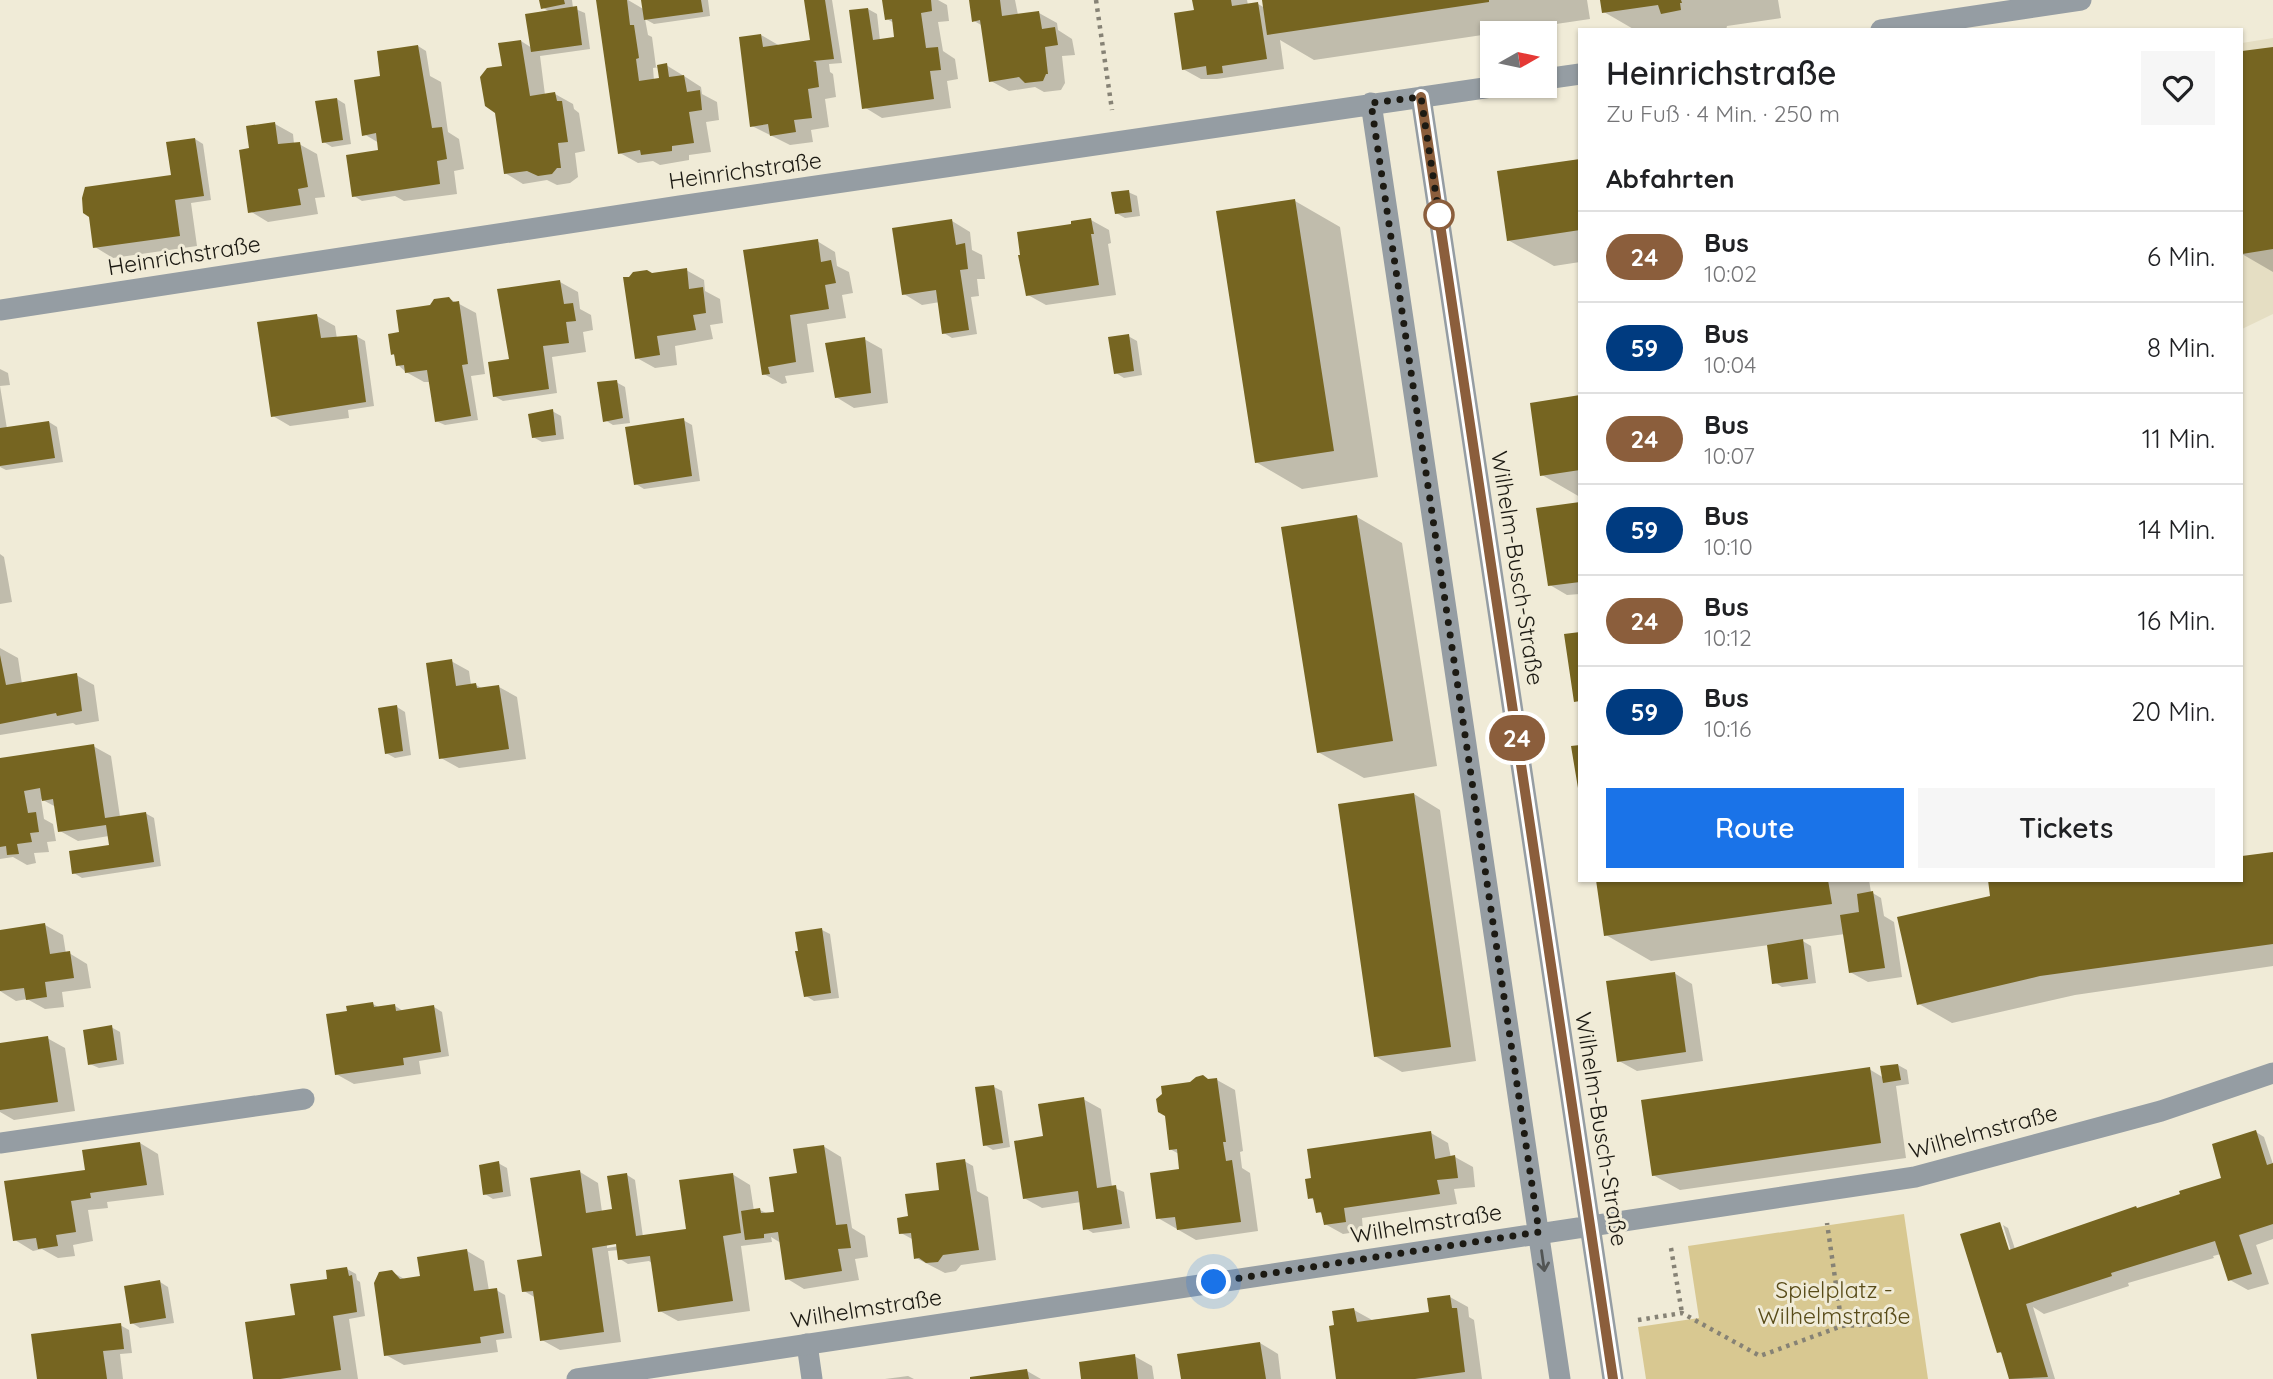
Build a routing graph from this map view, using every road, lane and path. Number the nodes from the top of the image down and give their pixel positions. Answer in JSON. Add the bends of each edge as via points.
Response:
{"nodes":[{"id":1,"x":1096,"y":0,"type":"edge"},
{"id":2,"x":2081,"y":0,"type":"edge"},
{"id":3,"x":1894,"y":28,"type":"edge"},
{"id":4,"x":1578,"y":74,"type":"edge"},
{"id":5,"x":1558,"y":77,"type":"edge"},
{"id":6,"x":1480,"y":89,"type":"edge"},
{"id":7,"x":1421,"y":97,"type":"junction"},
{"id":8,"x":1371,"y":103,"type":"junction"},
{"id":9,"x":1116,"y":141,"type":"junction"},
{"id":10,"x":0,"y":310,"type":"edge"},
{"id":11,"x":2273,"y":1073,"type":"edge"},
{"id":12,"x":304,"y":1099,"type":"dead end"},
{"id":13,"x":0,"y":1143,"type":"edge"},
{"id":14,"x":1822,"y":1191,"type":"junction"},
{"id":15,"x":1665,"y":1214,"type":"junction"},
{"id":16,"x":1590,"y":1225,"type":"junction"},
{"id":17,"x":1539,"y":1232,"type":"junction"},
{"id":18,"x":1682,"y":1313,"type":"junction"},
{"id":19,"x":1885,"y":1324,"type":"dead end"},
{"id":20,"x":1605,"y":1325,"type":"junction"},
{"id":21,"x":1842,"y":1326,"type":"junction"},
{"id":22,"x":807,"y":1344,"type":"junction"},
{"id":23,"x":577,"y":1379,"type":"edge"},
{"id":24,"x":812,"y":1379,"type":"edge"},
{"id":25,"x":1560,"y":1379,"type":"edge"},
{"id":26,"x":1613,"y":1379,"type":"edge"}],
"edges":[{"from":1,"to":9,"type":"path"},
{"from":2,"to":3,"type":"street"},
{"from":4,"to":5,"type":"street"},
{"from":6,"to":7,"type":"street","name":"Heinrichstraße"},
{"from":7,"to":8,"type":"street","name":"Heinrichstraße"},
{"from":7,"to":16,"type":"street","name":"Wilhelm-Busch-Straße"},
{"from":8,"to":9,"type":"street","name":"Heinrichstraße"},
{"from":8,"to":17,"type":"street"},
{"from":9,"to":10,"type":"street","name":"Heinrichstraße"},
{"from":11,"to":14,"type":"street","name":"Wilhelmstraße","via":[[2161,1111],[1915,1177]]},
{"from":12,"to":13,"type":"street"},
{"from":14,"to":15,"type":"street","name":"Wilhelmstraße"},
{"from":14,"to":21,"type":"path"},
{"from":15,"to":16,"type":"street","name":"Wilhelmstraße"},
{"from":15,"to":18,"type":"path"},
{"from":16,"to":17,"type":"street","name":"Wilhelmstraße"},
{"from":16,"to":20,"type":"street","name":"Wilhelm-Busch-Straße"},
{"from":17,"to":22,"type":"street","name":"Wilhelmstraße"},
{"from":17,"to":25,"type":"street","one_way":true},
{"from":18,"to":20,"type":"path"},
{"from":18,"to":21,"type":"path","via":[[1760,1356]]},
{"from":19,"to":21,"type":"path"},
{"from":20,"to":26,"type":"street","name":"Wilhelm-Busch-Straße"},
{"from":22,"to":23,"type":"street","name":"Wilhelmstraße"},
{"from":22,"to":24,"type":"street"}]}
